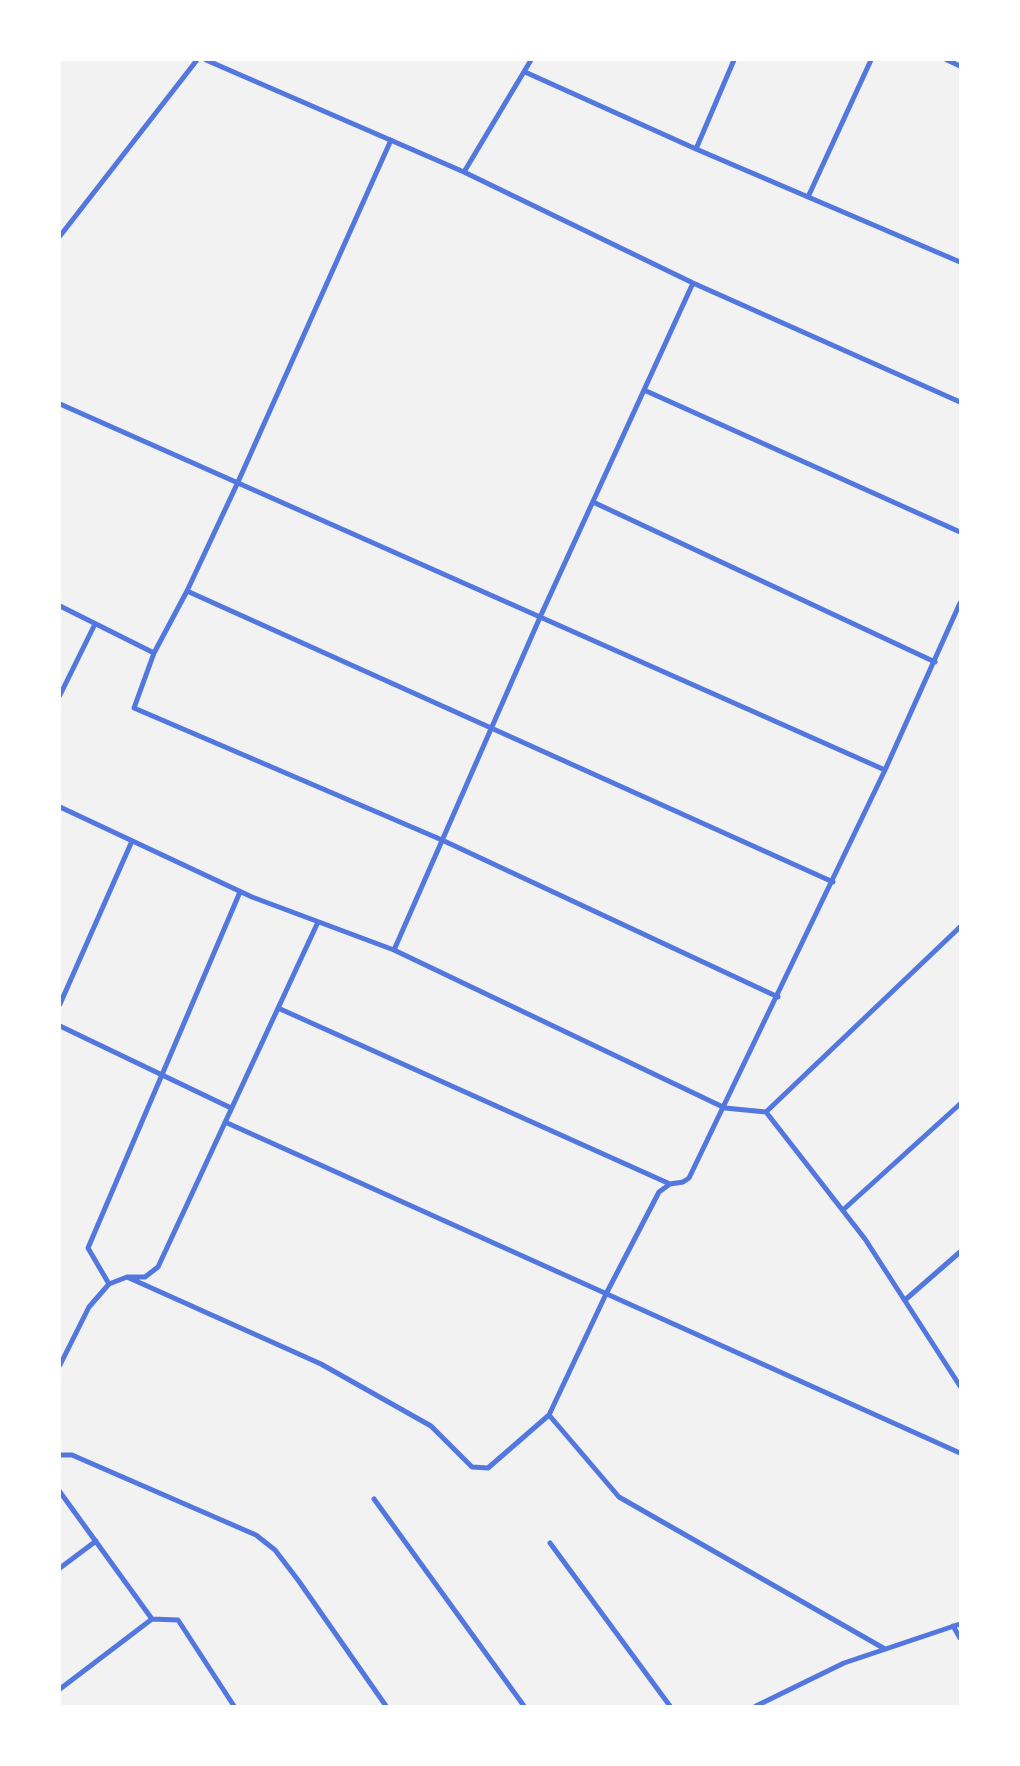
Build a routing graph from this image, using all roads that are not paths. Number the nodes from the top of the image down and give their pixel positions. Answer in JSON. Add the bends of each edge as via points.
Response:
{"nodes":[{"id":1,"x":197,"y":60,"type":"edge"},
{"id":2,"x":206,"y":60,"type":"edge"},
{"id":3,"x":531,"y":60,"type":"edge"},
{"id":4,"x":734,"y":60,"type":"edge"},
{"id":5,"x":871,"y":60,"type":"edge"},
{"id":6,"x":947,"y":60,"type":"edge"},
{"id":7,"x":960,"y":66,"type":"edge"},
{"id":8,"x":525,"y":72,"type":"junction"},
{"id":9,"x":391,"y":140,"type":"junction"},
{"id":10,"x":696,"y":148,"type":"junction"},
{"id":11,"x":464,"y":172,"type":"junction"},
{"id":12,"x":808,"y":197,"type":"junction"},
{"id":13,"x":60,"y":236,"type":"edge"},
{"id":14,"x":960,"y":262,"type":"edge"},
{"id":15,"x":693,"y":283,"type":"junction"},
{"id":16,"x":644,"y":390,"type":"junction"},
{"id":17,"x":960,"y":402,"type":"edge"},
{"id":18,"x":60,"y":404,"type":"edge"},
{"id":19,"x":238,"y":482,"type":"junction"},
{"id":20,"x":593,"y":502,"type":"junction"},
{"id":21,"x":960,"y":532,"type":"edge"},
{"id":22,"x":187,"y":591,"type":"junction"},
{"id":23,"x":960,"y":603,"type":"edge"},
{"id":24,"x":60,"y":606,"type":"edge"},
{"id":25,"x":541,"y":616,"type":"junction"},
{"id":26,"x":95,"y":624,"type":"junction"},
{"id":27,"x":154,"y":653,"type":"junction"},
{"id":28,"x":935,"y":662,"type":"junction"},
{"id":29,"x":60,"y":695,"type":"edge"},
{"id":30,"x":491,"y":729,"type":"junction"},
{"id":31,"x":885,"y":770,"type":"junction"},
{"id":32,"x":60,"y":808,"type":"edge"},
{"id":33,"x":442,"y":840,"type":"junction"},
{"id":34,"x":132,"y":841,"type":"junction"},
{"id":35,"x":833,"y":882,"type":"junction"},
{"id":36,"x":240,"y":892,"type":"junction"},
{"id":37,"x":318,"y":922,"type":"junction"},
{"id":38,"x":960,"y":927,"type":"edge"},
{"id":39,"x":394,"y":950,"type":"junction"},
{"id":40,"x":778,"y":997,"type":"junction"},
{"id":41,"x":60,"y":1004,"type":"edge"},
{"id":42,"x":278,"y":1008,"type":"junction"},
{"id":43,"x":60,"y":1026,"type":"edge"},
{"id":44,"x":162,"y":1075,"type":"junction"},
{"id":45,"x":960,"y":1104,"type":"edge"},
{"id":46,"x":232,"y":1108,"type":"junction"},
{"id":47,"x":725,"y":1108,"type":"junction"},
{"id":48,"x":766,"y":1112,"type":"junction"},
{"id":49,"x":225,"y":1122,"type":"junction"},
{"id":50,"x":670,"y":1184,"type":"junction"},
{"id":51,"x":842,"y":1210,"type":"junction"},
{"id":52,"x":960,"y":1252,"type":"edge"},
{"id":53,"x":127,"y":1277,"type":"junction"},
{"id":54,"x":109,"y":1284,"type":"junction"},
{"id":55,"x":606,"y":1294,"type":"junction"},
{"id":56,"x":905,"y":1300,"type":"junction"},
{"id":57,"x":60,"y":1365,"type":"edge"},
{"id":58,"x":960,"y":1386,"type":"edge"},
{"id":59,"x":549,"y":1415,"type":"junction"},
{"id":60,"x":960,"y":1454,"type":"edge"},
{"id":61,"x":60,"y":1455,"type":"edge"},
{"id":62,"x":60,"y":1492,"type":"edge"},
{"id":63,"x":374,"y":1499,"type":"dead end"},
{"id":64,"x":96,"y":1541,"type":"junction"},
{"id":65,"x":550,"y":1543,"type":"dead end"},
{"id":66,"x":60,"y":1568,"type":"edge"},
{"id":67,"x":152,"y":1618,"type":"junction"},
{"id":68,"x":960,"y":1624,"type":"edge"},
{"id":69,"x":953,"y":1626,"type":"junction"},
{"id":70,"x":960,"y":1638,"type":"edge"},
{"id":71,"x":885,"y":1649,"type":"junction"},
{"id":72,"x":60,"y":1689,"type":"edge"},
{"id":73,"x":234,"y":1706,"type":"edge"},
{"id":74,"x":386,"y":1706,"type":"edge"},
{"id":75,"x":524,"y":1706,"type":"edge"},
{"id":76,"x":670,"y":1706,"type":"edge"},
{"id":77,"x":756,"y":1706,"type":"edge"}],
"edges":[{"from":1,"to":13,"type":"street"},
{"from":2,"to":9,"type":"street"},
{"from":3,"to":8,"type":"street"},
{"from":4,"to":10,"type":"street"},
{"from":5,"to":12,"type":"street"},
{"from":6,"to":7,"type":"street"},
{"from":8,"to":10,"type":"street"},
{"from":8,"to":11,"type":"street"},
{"from":9,"to":11,"type":"street"},
{"from":9,"to":19,"type":"street"},
{"from":10,"to":12,"type":"street"},
{"from":11,"to":15,"type":"street"},
{"from":12,"to":14,"type":"street"},
{"from":15,"to":16,"type":"street"},
{"from":15,"to":17,"type":"street"},
{"from":16,"to":20,"type":"street"},
{"from":16,"to":21,"type":"street"},
{"from":18,"to":19,"type":"street"},
{"from":19,"to":22,"type":"street"},
{"from":19,"to":25,"type":"street"},
{"from":20,"to":25,"type":"street"},
{"from":20,"to":28,"type":"street"},
{"from":22,"to":27,"type":"street"},
{"from":22,"to":30,"type":"street"},
{"from":23,"to":28,"type":"street"},
{"from":24,"to":26,"type":"street"},
{"from":25,"to":30,"type":"street"},
{"from":25,"to":31,"type":"street"},
{"from":26,"to":27,"type":"street"},
{"from":26,"to":29,"type":"street"},
{"from":27,"to":33,"type":"street","via":[[134,708]]},
{"from":28,"to":31,"type":"street"},
{"from":30,"to":33,"type":"street"},
{"from":30,"to":35,"type":"street"},
{"from":31,"to":35,"type":"street"},
{"from":32,"to":34,"type":"street"},
{"from":33,"to":39,"type":"street"},
{"from":33,"to":40,"type":"street"},
{"from":34,"to":36,"type":"street"},
{"from":34,"to":41,"type":"street"},
{"from":35,"to":40,"type":"street"},
{"from":36,"to":37,"type":"street"},
{"from":36,"to":44,"type":"street"},
{"from":37,"to":39,"type":"street"},
{"from":37,"to":42,"type":"street"},
{"from":38,"to":48,"type":"street"},
{"from":39,"to":47,"type":"street"},
{"from":40,"to":47,"type":"street"},
{"from":42,"to":46,"type":"street"},
{"from":42,"to":50,"type":"street"},
{"from":43,"to":44,"type":"street"},
{"from":44,"to":46,"type":"street"},
{"from":44,"to":54,"type":"street","via":[[88,1248]]},
{"from":45,"to":51,"type":"street"},
{"from":46,"to":49,"type":"street"},
{"from":47,"to":48,"type":"street"},
{"from":47,"to":50,"type":"street","via":[[690,1178]]},
{"from":48,"to":51,"type":"street"},
{"from":49,"to":53,"type":"street","via":[[158,1267],[145,1277]]},
{"from":49,"to":55,"type":"street"},
{"from":50,"to":55,"type":"street","via":[[659,1192]]},
{"from":51,"to":56,"type":"street"},
{"from":52,"to":56,"type":"street"},
{"from":53,"to":54,"type":"street"},
{"from":53,"to":59,"type":"street","via":[[321,1364],[431,1426],[472,1467],[488,1468]]},
{"from":54,"to":57,"type":"street","via":[[90,1307]]},
{"from":55,"to":59,"type":"street"},
{"from":55,"to":60,"type":"street"},
{"from":56,"to":58,"type":"street"},
{"from":59,"to":71,"type":"street","via":[[618,1497]]},
{"from":61,"to":74,"type":"street","via":[[72,1455],[256,1535],[275,1550],[298,1580]]},
{"from":62,"to":64,"type":"street"},
{"from":63,"to":75,"type":"street"},
{"from":64,"to":66,"type":"street"},
{"from":64,"to":67,"type":"street"},
{"from":65,"to":76,"type":"street"},
{"from":67,"to":72,"type":"street"},
{"from":67,"to":73,"type":"street","via":[[178,1620]]},
{"from":68,"to":69,"type":"street"},
{"from":69,"to":70,"type":"street"},
{"from":69,"to":71,"type":"street"},
{"from":71,"to":77,"type":"street","via":[[844,1663]]}]}
